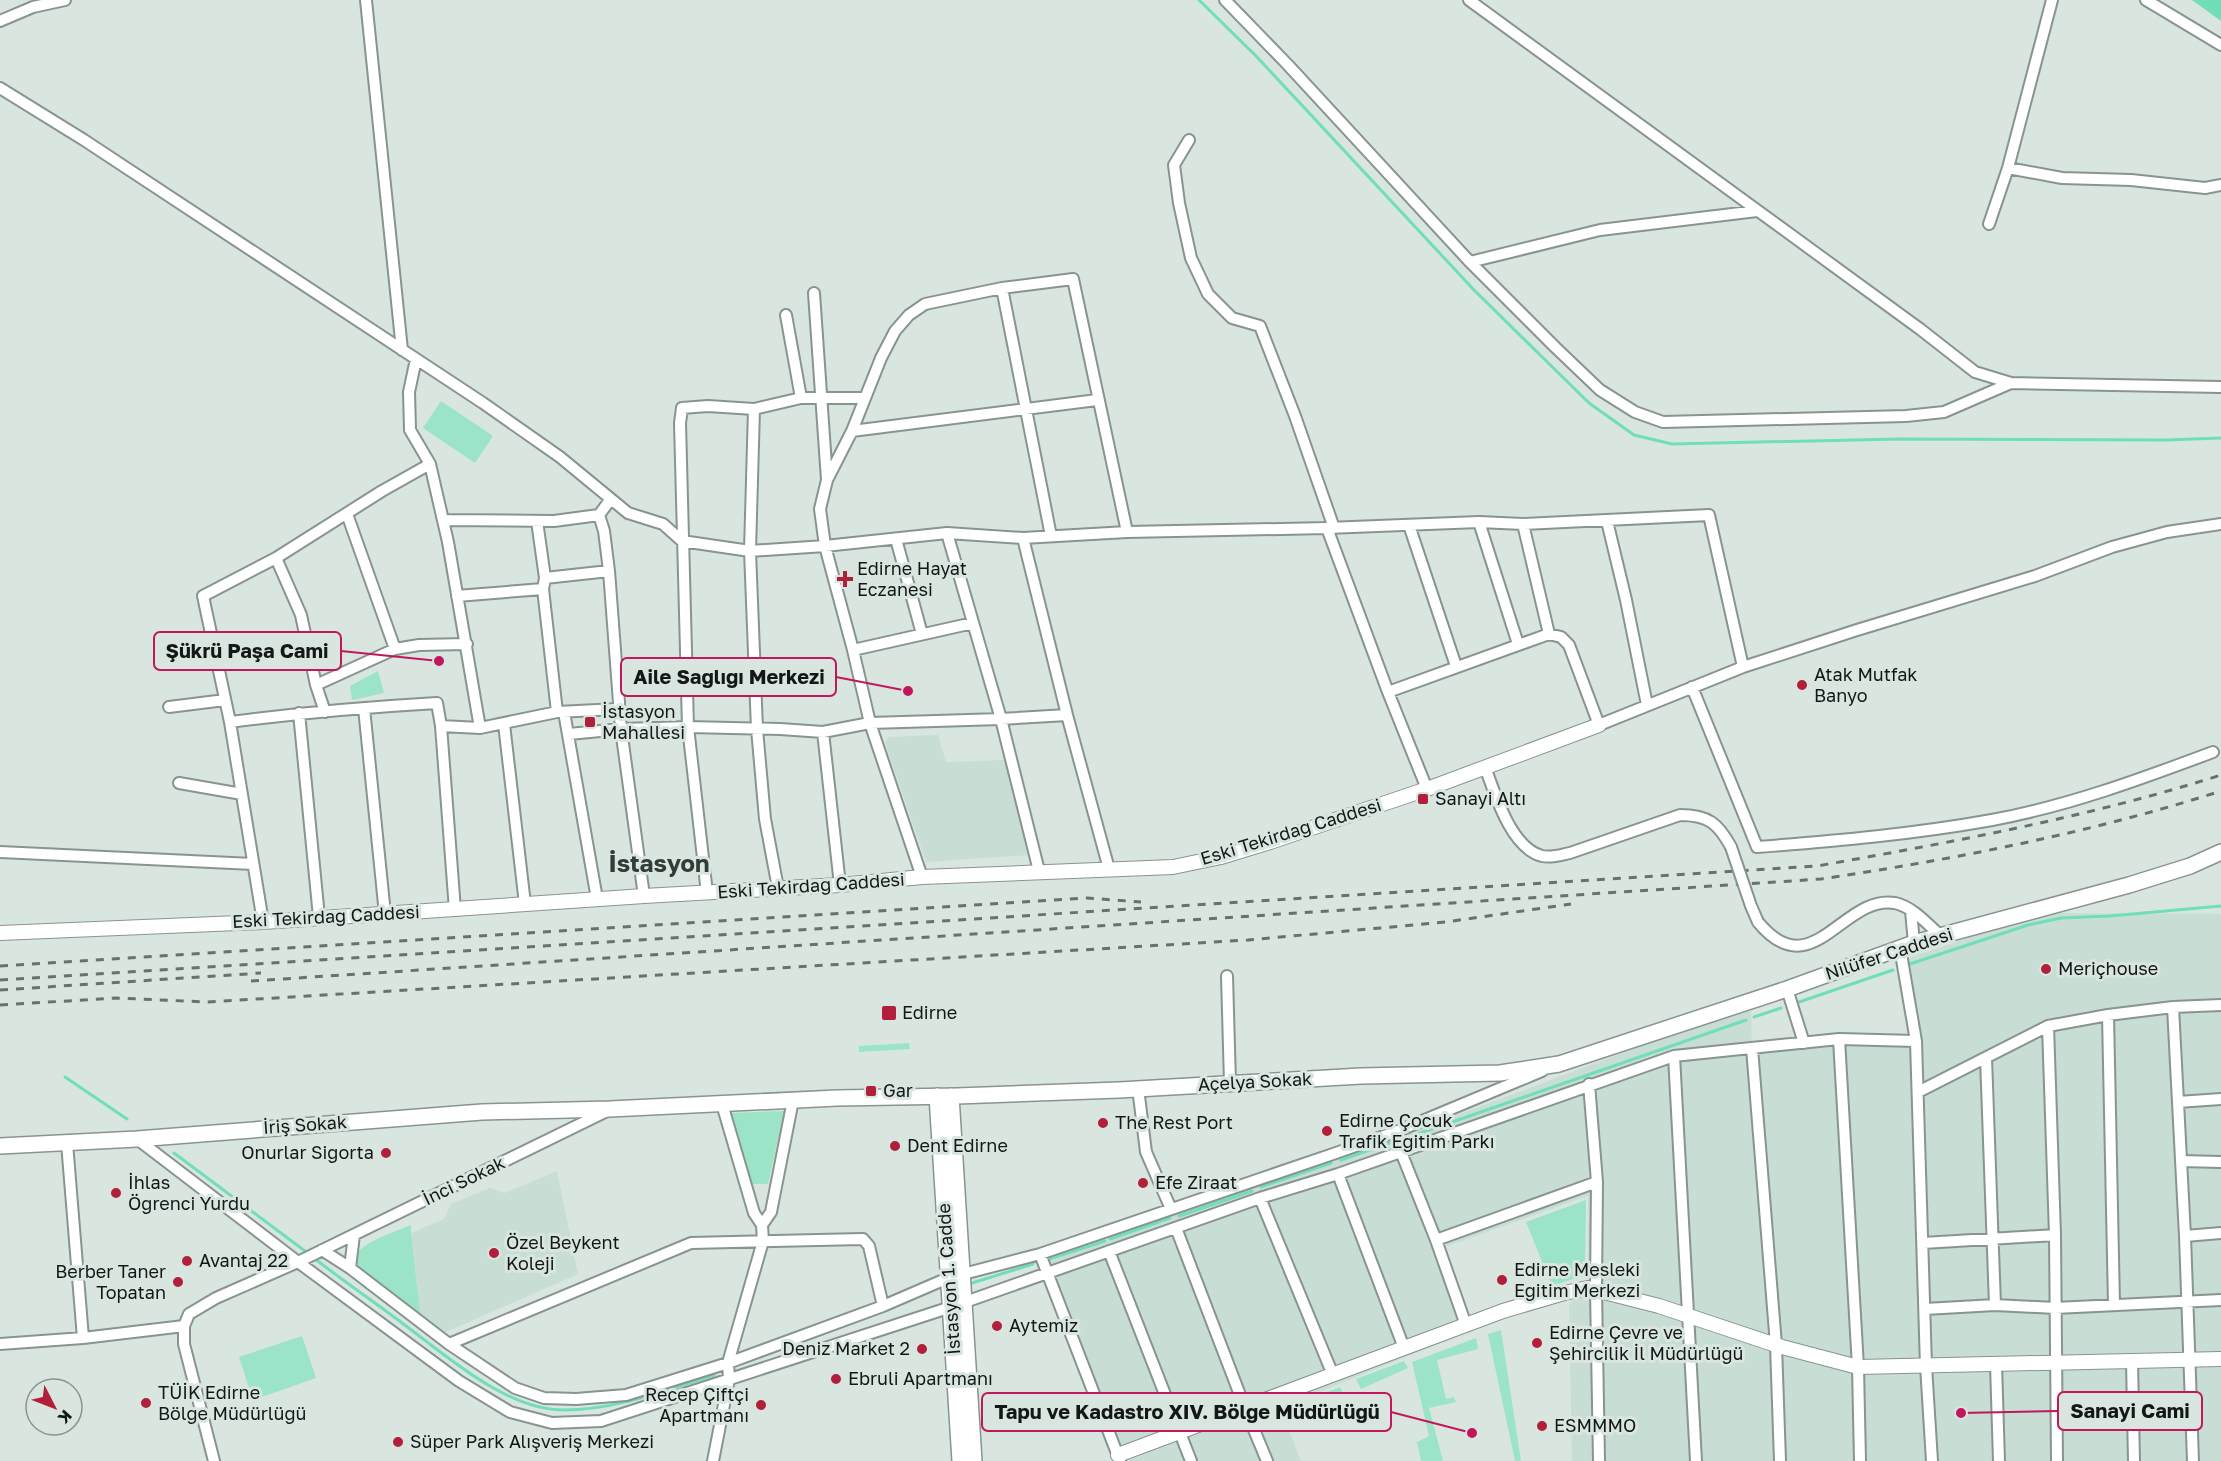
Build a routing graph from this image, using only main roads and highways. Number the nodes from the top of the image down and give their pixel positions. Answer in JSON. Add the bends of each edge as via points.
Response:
{"nodes":[{"id":1,"x":2221,"y":852,"type":"edge"},
{"id":2,"x":1559,"y":1064,"type":"joint"},
{"id":3,"x":944,"y":1096,"type":"junction"},
{"id":4,"x":610,"y":1109,"type":"joint"},
{"id":5,"x":0,"y":1146,"type":"edge"},
{"id":6,"x":957,"y":1305,"type":"junction"},
{"id":7,"x":960,"y":1461,"type":"edge"},
{"id":8,"x":974,"y":1461,"type":"edge"}],
"edges":[{"from":1,"to":2,"type":"main road","name":"Nilüfer Caddesi","via":[[2129,885],[1907,945]]},
{"from":2,"to":3,"type":"main road","name":"Açelya Sokak","via":[[1500,1073]]},
{"from":3,"to":4,"type":"main road","name":"İnci Sokak"},
{"from":3,"to":6,"type":"main road","name":"İstasyon 1. Cadde"},
{"from":4,"to":5,"type":"main road","name":"İriş Sokak","via":[[482,1112]]},
{"from":6,"to":7,"type":"main road","name":"İstasyon 1. Cadde"},
{"from":6,"to":8,"type":"main road","name":"İstasyon 1. Cadde"}]}
